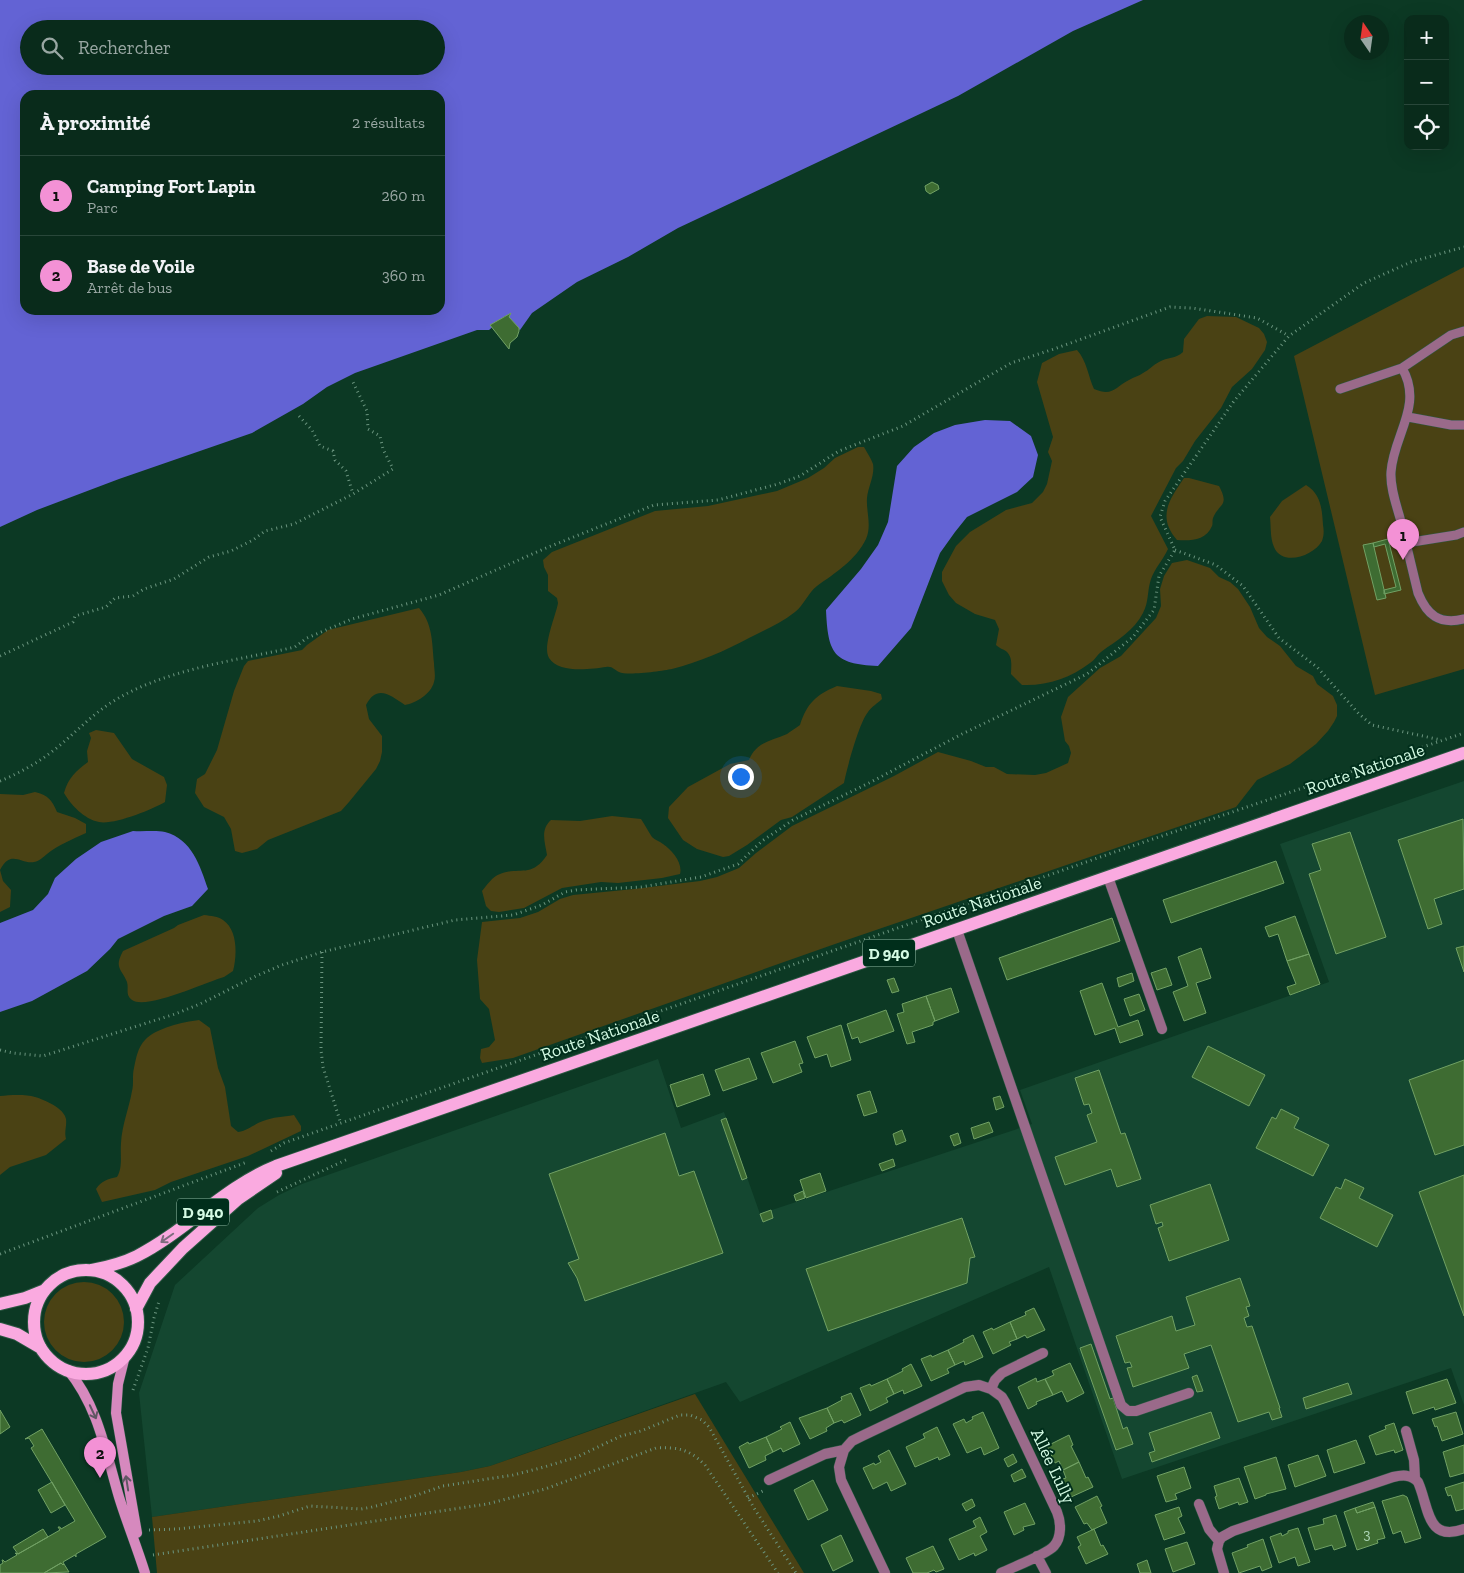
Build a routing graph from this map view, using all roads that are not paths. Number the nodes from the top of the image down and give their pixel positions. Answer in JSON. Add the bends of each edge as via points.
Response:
{"nodes":[{"id":1,"x":1464,"y":331,"type":"edge"},
{"id":2,"x":1402,"y":368,"type":"junction"},
{"id":3,"x":1340,"y":389,"type":"dead end"},
{"id":4,"x":1408,"y":417,"type":"junction"},
{"id":5,"x":1464,"y":426,"type":"edge"},
{"id":6,"x":1464,"y":532,"type":"edge"},
{"id":7,"x":1406,"y":543,"type":"junction"},
{"id":8,"x":1464,"y":619,"type":"edge"},
{"id":9,"x":1464,"y":753,"type":"edge"},
{"id":10,"x":1108,"y":876,"type":"junction"},
{"id":11,"x":957,"y":930,"type":"junction"},
{"id":12,"x":1162,"y":1029,"type":"dead end"},
{"id":13,"x":314,"y":1154,"type":"junction"},
{"id":14,"x":92,"y":1270,"type":"junction"},
{"id":15,"x":45,"y":1290,"type":"junction"},
{"id":16,"x":0,"y":1304,"type":"edge"},
{"id":17,"x":136,"y":1309,"type":"junction"},
{"id":18,"x":0,"y":1329,"type":"edge"},
{"id":19,"x":41,"y":1348,"type":"junction"},
{"id":20,"x":1043,"y":1353,"type":"dead end"},
{"id":21,"x":124,"y":1356,"type":"junction"},
{"id":22,"x":68,"y":1370,"type":"junction"},
{"id":23,"x":991,"y":1389,"type":"junction"},
{"id":24,"x":1189,"y":1393,"type":"dead end"},
{"id":25,"x":1406,"y":1431,"type":"dead end"},
{"id":26,"x":844,"y":1450,"type":"junction"},
{"id":27,"x":1415,"y":1478,"type":"junction"},
{"id":28,"x":769,"y":1480,"type":"dead end"},
{"id":29,"x":1199,"y":1504,"type":"dead end"},
{"id":30,"x":1464,"y":1529,"type":"edge"},
{"id":31,"x":1219,"y":1541,"type":"junction"},
{"id":32,"x":1037,"y":1556,"type":"junction"},
{"id":33,"x":140,"y":1558,"type":"junction"},
{"id":34,"x":145,"y":1573,"type":"edge"},
{"id":35,"x":885,"y":1573,"type":"edge"},
{"id":36,"x":1001,"y":1573,"type":"edge"},
{"id":37,"x":1046,"y":1573,"type":"edge"},
{"id":38,"x":1224,"y":1573,"type":"edge"}],
"edges":[{"from":1,"to":2,"type":"lane","via":[[1451,335]]},
{"from":2,"to":3,"type":"lane"},
{"from":2,"to":4,"type":"lane","via":[[1410,388]]},
{"from":4,"to":5,"type":"lane"},
{"from":4,"to":7,"type":"lane","via":[[1391,471]]},
{"from":6,"to":7,"type":"lane"},
{"from":7,"to":8,"type":"lane","via":[[1418,593],[1428,612],[1448,621]]},
{"from":9,"to":10,"type":"main road","name":"Route Nationale","number":"D 940"},
{"from":10,"to":11,"type":"main road","name":"Route Nationale","number":"D 940"},
{"from":10,"to":12,"type":"street"},
{"from":11,"to":13,"type":"main road","name":"Route Nationale","number":"D 940"},
{"from":11,"to":24,"type":"street","via":[[1121,1405],[1128,1411],[1136,1411]]},
{"from":13,"to":14,"type":"main road","number":"D 940","one_way":true,"via":[[259,1174],[135,1258]]},
{"from":13,"to":17,"type":"main road","number":"D 940","via":[[260,1183],[209,1224],[156,1276]]},
{"from":14,"to":15,"type":"main road","via":[[66,1274]]},
{"from":14,"to":17,"type":"main road","via":[[118,1281],[129,1293]]},
{"from":15,"to":16,"type":"main road"},
{"from":15,"to":19,"type":"main road","via":[[37,1303],[34,1318],[35,1334]]},
{"from":17,"to":21,"type":"main road","via":[[136,1336]]},
{"from":18,"to":19,"type":"main road"},
{"from":19,"to":22,"type":"main road","via":[[53,1362]]},
{"from":20,"to":23,"type":"street","via":[[1002,1372]]},
{"from":21,"to":22,"type":"main road","via":[[111,1367],[98,1372]]},
{"from":33,"to":21,"type":"street","one_way":true,"via":[[116,1413]]},
{"from":22,"to":33,"type":"street","one_way":true,"via":[[97,1422]]},
{"from":23,"to":26,"type":"street","via":[[979,1385],[958,1390],[852,1441]]},
{"from":23,"to":32,"type":"street","name":"Allée Lully","via":[[1005,1402],[1059,1518],[1056,1542]]},
{"from":25,"to":27,"type":"street"},
{"from":26,"to":28,"type":"street","via":[[826,1454]]},
{"from":26,"to":35,"type":"street","via":[[839,1467],[841,1480]]},
{"from":27,"to":30,"type":"street","via":[[1435,1526],[1450,1533]]},
{"from":27,"to":31,"type":"street","via":[[1406,1475],[1393,1477],[1233,1531]]},
{"from":29,"to":31,"type":"street","via":[[1209,1530]]},
{"from":31,"to":38,"type":"street","via":[[1218,1555]]},
{"from":32,"to":36,"type":"street","name":"Allée Lully"},
{"from":32,"to":37,"type":"street"},
{"from":33,"to":34,"type":"street"}]}
